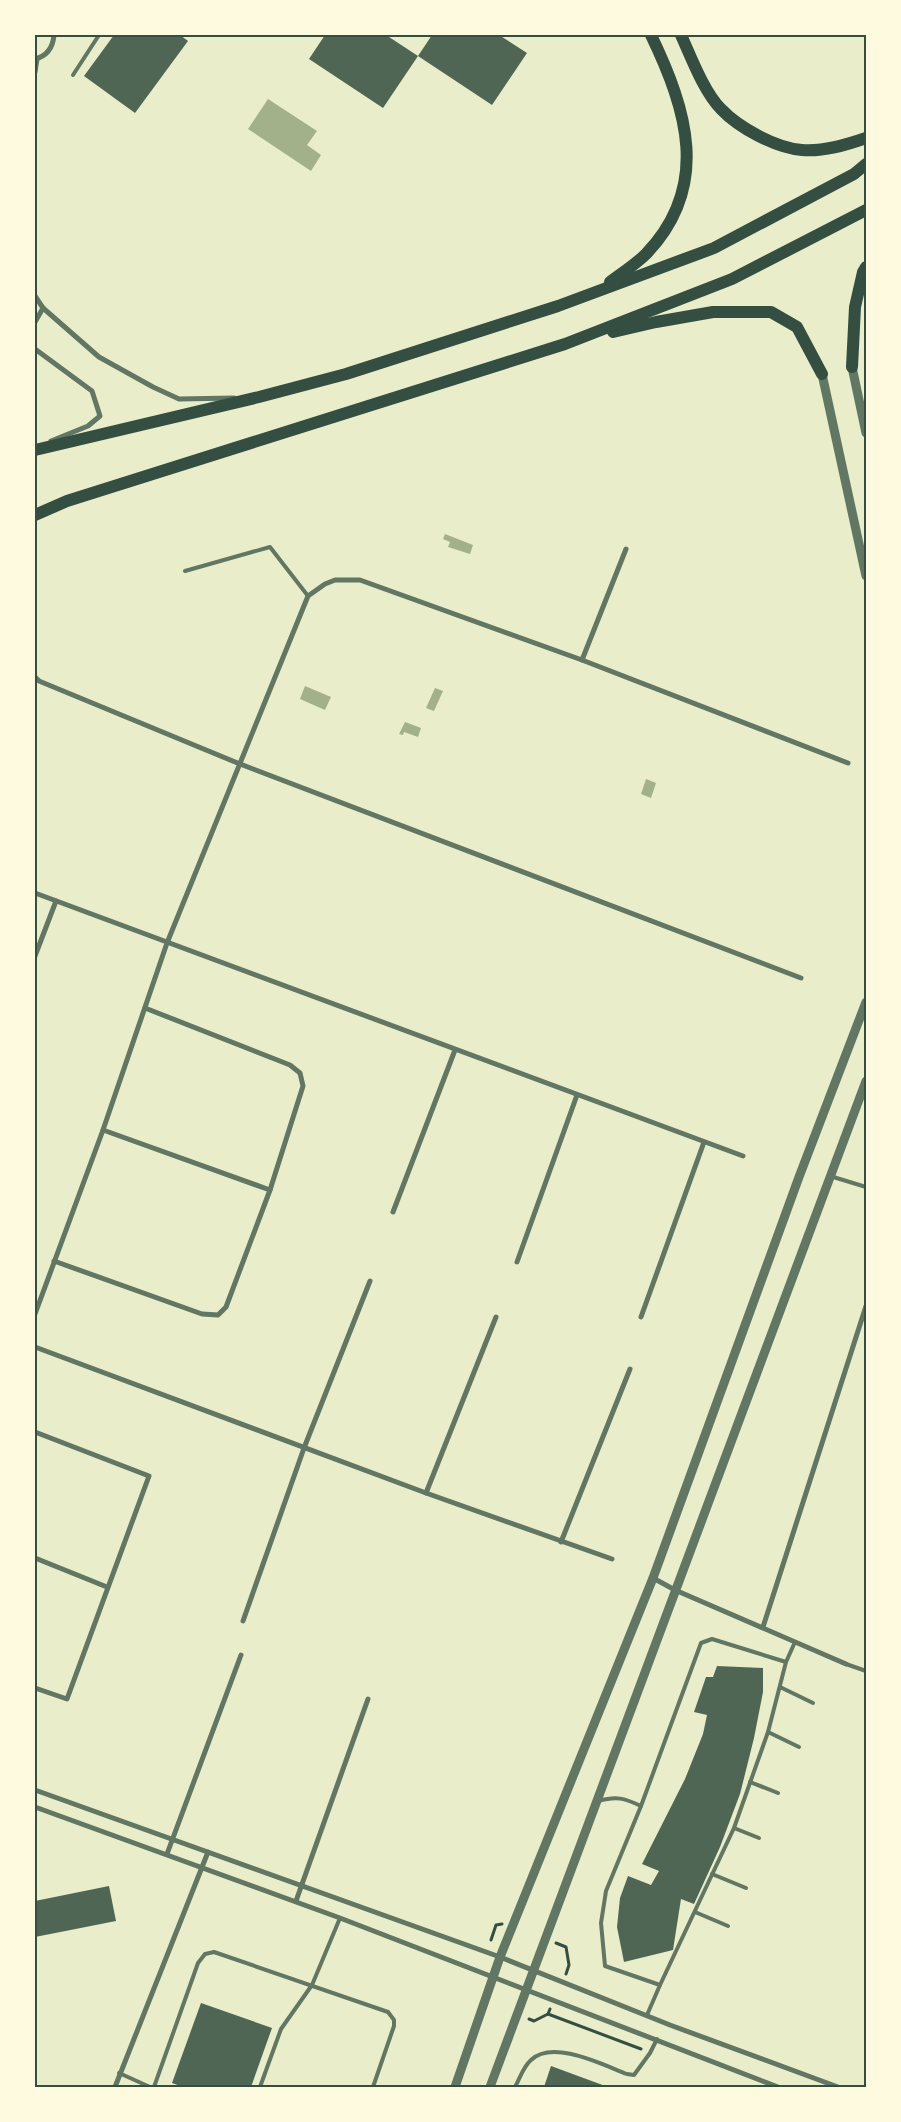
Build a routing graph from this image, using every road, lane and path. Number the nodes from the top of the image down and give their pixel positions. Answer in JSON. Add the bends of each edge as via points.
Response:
{"nodes":[{"id":1,"x":54,"y":35,"type":"edge"},
{"id":2,"x":99,"y":35,"type":"edge"},
{"id":3,"x":651,"y":35,"type":"edge"},
{"id":4,"x":680,"y":35,"type":"edge"},
{"id":5,"x":36,"y":59,"type":"edge"},
{"id":6,"x":35,"y":72,"type":"edge"},
{"id":7,"x":73,"y":75,"type":"dead end"},
{"id":8,"x":866,"y":138,"type":"edge"},
{"id":9,"x":866,"y":164,"type":"edge"},
{"id":10,"x":866,"y":210,"type":"edge"},
{"id":11,"x":866,"y":267,"type":"edge"},
{"id":12,"x":598,"y":291,"type":"junction"},
{"id":13,"x":35,"y":296,"type":"edge"},
{"id":14,"x":43,"y":308,"type":"junction"},
{"id":15,"x":35,"y":322,"type":"edge"},
{"id":16,"x":565,"y":344,"type":"junction"},
{"id":17,"x":35,"y":349,"type":"edge"},
{"id":18,"x":852,"y":367,"type":"joint"},
{"id":19,"x":822,"y":374,"type":"joint"},
{"id":20,"x":260,"y":397,"type":"junction"},
{"id":21,"x":866,"y":433,"type":"edge"},
{"id":22,"x":35,"y":449,"type":"edge"},
{"id":23,"x":35,"y":515,"type":"edge"},
{"id":24,"x":626,"y":549,"type":"dead end"},
{"id":25,"x":184,"y":571,"type":"dead end"},
{"id":26,"x":866,"y":576,"type":"edge"},
{"id":27,"x":308,"y":596,"type":"junction"},
{"id":28,"x":582,"y":660,"type":"junction"},
{"id":29,"x":35,"y":677,"type":"edge"},
{"id":30,"x":240,"y":764,"type":"junction"},
{"id":31,"x":848,"y":764,"type":"dead end"},
{"id":32,"x":35,"y":893,"type":"edge"},
{"id":33,"x":56,"y":901,"type":"junction"},
{"id":34,"x":168,"y":942,"type":"junction"},
{"id":35,"x":35,"y":956,"type":"edge"},
{"id":36,"x":801,"y":978,"type":"dead end"},
{"id":37,"x":866,"y":1002,"type":"edge"},
{"id":38,"x":145,"y":1008,"type":"junction"},
{"id":39,"x":455,"y":1050,"type":"junction"},
{"id":40,"x":866,"y":1081,"type":"edge"},
{"id":41,"x":577,"y":1095,"type":"junction"},
{"id":42,"x":103,"y":1130,"type":"junction"},
{"id":43,"x":704,"y":1142,"type":"junction"},
{"id":44,"x":743,"y":1156,"type":"dead end"},
{"id":45,"x":830,"y":1176,"type":"junction"},
{"id":46,"x":866,"y":1188,"type":"edge"},
{"id":47,"x":270,"y":1190,"type":"junction"},
{"id":48,"x":393,"y":1212,"type":"dead end"},
{"id":49,"x":54,"y":1261,"type":"junction"},
{"id":50,"x":517,"y":1262,"type":"dead end"},
{"id":51,"x":370,"y":1281,"type":"dead end"},
{"id":52,"x":866,"y":1306,"type":"edge"},
{"id":53,"x":35,"y":1314,"type":"edge"},
{"id":54,"x":641,"y":1316,"type":"dead end"},
{"id":55,"x":496,"y":1317,"type":"dead end"},
{"id":56,"x":35,"y":1348,"type":"edge"},
{"id":57,"x":630,"y":1369,"type":"dead end"},
{"id":58,"x":35,"y":1432,"type":"edge"},
{"id":59,"x":304,"y":1448,"type":"junction"},
{"id":60,"x":426,"y":1493,"type":"junction"},
{"id":61,"x":561,"y":1542,"type":"junction"},
{"id":62,"x":35,"y":1558,"type":"edge"},
{"id":63,"x":612,"y":1559,"type":"dead end"},
{"id":64,"x":654,"y":1578,"type":"junction"},
{"id":65,"x":107,"y":1587,"type":"junction"},
{"id":66,"x":675,"y":1590,"type":"junction"},
{"id":67,"x":243,"y":1620,"type":"dead end"},
{"id":68,"x":763,"y":1627,"type":"junction"},
{"id":69,"x":795,"y":1642,"type":"junction"},
{"id":70,"x":241,"y":1655,"type":"dead end"},
{"id":71,"x":786,"y":1662,"type":"junction"},
{"id":72,"x":846,"y":1664,"type":"joint"},
{"id":73,"x":866,"y":1671,"type":"edge"},
{"id":74,"x":780,"y":1687,"type":"junction"},
{"id":75,"x":35,"y":1688,"type":"edge"},
{"id":76,"x":368,"y":1698,"type":"dead end"},
{"id":77,"x":813,"y":1703,"type":"dead end"},
{"id":78,"x":768,"y":1732,"type":"junction"},
{"id":79,"x":799,"y":1747,"type":"dead end"},
{"id":80,"x":750,"y":1782,"type":"junction"},
{"id":81,"x":35,"y":1790,"type":"edge"},
{"id":82,"x":778,"y":1793,"type":"dead end"},
{"id":83,"x":598,"y":1801,"type":"junction"},
{"id":84,"x":641,"y":1806,"type":"junction"},
{"id":85,"x":35,"y":1807,"type":"edge"},
{"id":86,"x":734,"y":1828,"type":"junction"},
{"id":87,"x":759,"y":1838,"type":"dead end"},
{"id":88,"x":172,"y":1840,"type":"junction"},
{"id":89,"x":208,"y":1852,"type":"junction"},
{"id":90,"x":167,"y":1854,"type":"junction"},
{"id":91,"x":202,"y":1866,"type":"junction"},
{"id":92,"x":712,"y":1874,"type":"junction"},
{"id":93,"x":302,"y":1886,"type":"junction"},
{"id":94,"x":746,"y":1888,"type":"dead end"},
{"id":95,"x":296,"y":1901,"type":"junction"},
{"id":96,"x":695,"y":1912,"type":"junction"},
{"id":97,"x":340,"y":1918,"type":"junction"},
{"id":98,"x":728,"y":1926,"type":"dead end"},
{"id":99,"x":500,"y":1958,"type":"junction"},
{"id":100,"x":534,"y":1970,"type":"junction"},
{"id":101,"x":494,"y":1978,"type":"junction"},
{"id":102,"x":312,"y":1985,"type":"junction"},
{"id":103,"x":660,"y":1986,"type":"junction"},
{"id":104,"x":527,"y":1990,"type":"junction"},
{"id":105,"x":647,"y":2015,"type":"junction"},
{"id":106,"x":657,"y":2039,"type":"junction"},
{"id":107,"x":120,"y":2073,"type":"junction"},
{"id":108,"x":114,"y":2087,"type":"edge"},
{"id":109,"x":150,"y":2087,"type":"edge"},
{"id":110,"x":154,"y":2087,"type":"edge"},
{"id":111,"x":260,"y":2087,"type":"edge"},
{"id":112,"x":372,"y":2087,"type":"edge"},
{"id":113,"x":455,"y":2087,"type":"edge"},
{"id":114,"x":490,"y":2087,"type":"edge"},
{"id":115,"x":515,"y":2087,"type":"edge"},
{"id":116,"x":778,"y":2087,"type":"edge"},
{"id":117,"x":838,"y":2087,"type":"edge"}],
"edges":[{"from":1,"to":5,"type":"street","via":[[50,49]]},
{"from":2,"to":7,"type":"lane"},
{"from":3,"to":12,"type":"main road","via":[[680,104],[687,142],[683,189],[660,236],[645,254]]},
{"from":4,"to":8,"type":"main road","via":[[720,108],[758,136],[801,150],[824,149]]},
{"from":5,"to":6,"type":"street"},
{"from":9,"to":12,"type":"main road","via":[[854,174],[714,248]]},
{"from":10,"to":16,"type":"main road","via":[[732,279]]},
{"from":11,"to":18,"type":"main road","via":[[855,307]]},
{"from":12,"to":20,"type":"main road","via":[[355,371]]},
{"from":13,"to":14,"type":"street"},
{"from":14,"to":15,"type":"street"},
{"from":14,"to":20,"type":"street","via":[[99,357],[179,399]]},
{"from":16,"to":19,"type":"main road","via":[[713,312],[771,312],[797,327]]},
{"from":16,"to":23,"type":"main road","via":[[67,501]]},
{"from":17,"to":22,"type":"street","via":[[92,391],[100,416],[88,426]]},
{"from":18,"to":21,"type":"street"},
{"from":19,"to":26,"type":"street"},
{"from":20,"to":22,"type":"main road"},
{"from":24,"to":28,"type":"street"},
{"from":25,"to":27,"type":"lane","via":[[270,546]]},
{"from":27,"to":28,"type":"street","via":[[335,580],[360,580]]},
{"from":27,"to":30,"type":"street"},
{"from":28,"to":31,"type":"street"},
{"from":29,"to":30,"type":"street"},
{"from":30,"to":34,"type":"street"},
{"from":30,"to":36,"type":"street"},
{"from":32,"to":33,"type":"street"},
{"from":33,"to":34,"type":"street"},
{"from":33,"to":35,"type":"street"},
{"from":34,"to":38,"type":"street"},
{"from":34,"to":39,"type":"street"},
{"from":37,"to":64,"type":"street"},
{"from":38,"to":42,"type":"street"},
{"from":38,"to":47,"type":"street","via":[[290,1065],[300,1073],[303,1086]]},
{"from":39,"to":41,"type":"street"},
{"from":39,"to":48,"type":"street"},
{"from":40,"to":45,"type":"street"},
{"from":41,"to":43,"type":"street"},
{"from":41,"to":50,"type":"street"},
{"from":42,"to":47,"type":"street"},
{"from":42,"to":49,"type":"street"},
{"from":43,"to":44,"type":"street"},
{"from":43,"to":54,"type":"street"},
{"from":45,"to":46,"type":"lane"},
{"from":45,"to":66,"type":"street"},
{"from":47,"to":49,"type":"street","via":[[226,1307],[218,1315],[202,1314]]},
{"from":49,"to":53,"type":"street"},
{"from":51,"to":59,"type":"street"},
{"from":52,"to":68,"type":"street"},
{"from":55,"to":60,"type":"street"},
{"from":56,"to":59,"type":"street"},
{"from":57,"to":61,"type":"street"},
{"from":58,"to":65,"type":"street","via":[[150,1476]]},
{"from":59,"to":60,"type":"street"},
{"from":59,"to":67,"type":"street"},
{"from":60,"to":61,"type":"street"},
{"from":61,"to":63,"type":"street"},
{"from":62,"to":65,"type":"street"},
{"from":64,"to":66,"type":"street"},
{"from":64,"to":99,"type":"street"},
{"from":65,"to":75,"type":"street","via":[[66,1699]]},
{"from":66,"to":68,"type":"street"},
{"from":66,"to":83,"type":"street"},
{"from":68,"to":69,"type":"street"},
{"from":69,"to":71,"type":"lane"},
{"from":69,"to":72,"type":"street"},
{"from":70,"to":88,"type":"street"},
{"from":71,"to":74,"type":"lane"},
{"from":71,"to":84,"type":"lane","via":[[712,1639],[701,1642]]},
{"from":72,"to":73,"type":"lane"},
{"from":74,"to":77,"type":"lane"},
{"from":74,"to":78,"type":"lane"},
{"from":76,"to":93,"type":"street"},
{"from":78,"to":79,"type":"lane"},
{"from":78,"to":80,"type":"lane"},
{"from":80,"to":82,"type":"lane"},
{"from":80,"to":86,"type":"lane"},
{"from":81,"to":88,"type":"street"},
{"from":83,"to":84,"type":"lane","via":[[615,1797]]},
{"from":83,"to":100,"type":"street"},
{"from":84,"to":103,"type":"lane","via":[[606,1891],[601,1923],[605,1966]]},
{"from":85,"to":90,"type":"street"},
{"from":86,"to":87,"type":"lane"},
{"from":86,"to":92,"type":"lane"},
{"from":88,"to":89,"type":"street"},
{"from":88,"to":90,"type":"street"},
{"from":89,"to":91,"type":"street"},
{"from":89,"to":93,"type":"street"},
{"from":90,"to":91,"type":"street"},
{"from":91,"to":95,"type":"street"},
{"from":91,"to":107,"type":"street"},
{"from":92,"to":94,"type":"lane"},
{"from":92,"to":96,"type":"lane"},
{"from":93,"to":95,"type":"street"},
{"from":93,"to":99,"type":"street"},
{"from":95,"to":97,"type":"street"},
{"from":96,"to":98,"type":"lane"},
{"from":96,"to":103,"type":"lane"},
{"from":97,"to":101,"type":"street"},
{"from":97,"to":102,"type":"lane"},
{"from":99,"to":100,"type":"street"},
{"from":99,"to":101,"type":"street"},
{"from":100,"to":104,"type":"street"},
{"from":100,"to":105,"type":"street"},
{"from":101,"to":104,"type":"street"},
{"from":101,"to":113,"type":"street"},
{"from":102,"to":110,"type":"lane","via":[[214,1952],[205,1954],[195,1971]]},
{"from":102,"to":111,"type":"lane","via":[[281,2029]]},
{"from":102,"to":112,"type":"lane","via":[[391,2015],[394,2026]]},
{"from":103,"to":105,"type":"lane"},
{"from":104,"to":106,"type":"street"},
{"from":104,"to":114,"type":"street"},
{"from":105,"to":117,"type":"street"},
{"from":106,"to":115,"type":"lane","via":[[634,2075],[567,2053],[550,2051],[531,2059]]},
{"from":106,"to":116,"type":"street"},
{"from":107,"to":108,"type":"street"},
{"from":107,"to":109,"type":"lane"}]}
